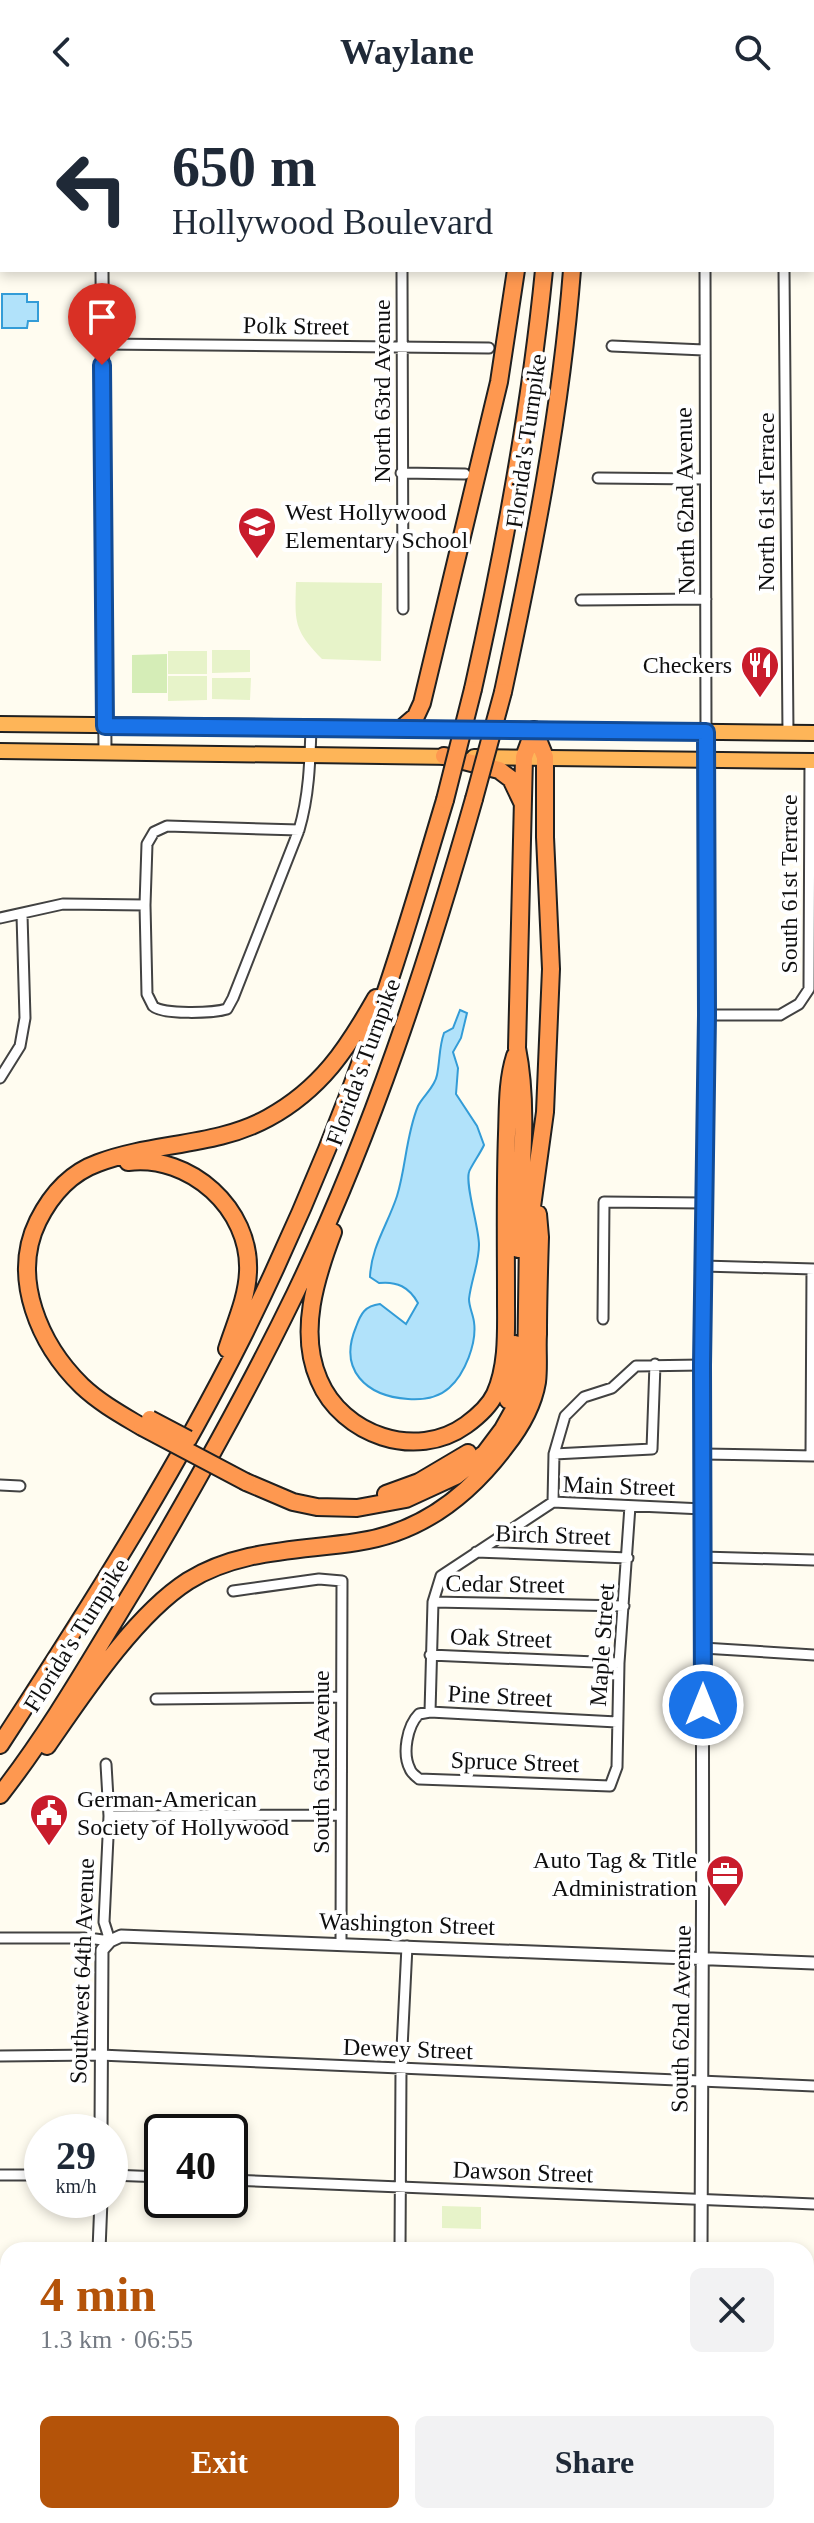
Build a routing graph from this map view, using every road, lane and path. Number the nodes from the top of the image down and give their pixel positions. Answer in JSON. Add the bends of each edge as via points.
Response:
{"nodes":[{"id":1,"x":102,"y":272,"type":"edge"},
{"id":2,"x":402,"y":272,"type":"edge"},
{"id":3,"x":516,"y":272,"type":"edge"},
{"id":4,"x":544,"y":272,"type":"edge"},
{"id":5,"x":572,"y":272,"type":"edge"},
{"id":6,"x":705,"y":272,"type":"edge"},
{"id":7,"x":784,"y":272,"type":"edge"},
{"id":8,"x":102,"y":344,"type":"junction"},
{"id":9,"x":612,"y":346,"type":"dead end"},
{"id":10,"x":401,"y":347,"type":"junction"},
{"id":11,"x":489,"y":348,"type":"dead end"},
{"id":12,"x":704,"y":350,"type":"junction"},
{"id":13,"x":401,"y":473,"type":"junction"},
{"id":14,"x":465,"y":474,"type":"dead end"},
{"id":15,"x":598,"y":478,"type":"dead end"},
{"id":16,"x":704,"y":479,"type":"junction"},
{"id":17,"x":706,"y":599,"type":"junction"},
{"id":18,"x":581,"y":600,"type":"dead end"},
{"id":19,"x":403,"y":609,"type":"dead end"},
{"id":20,"x":0,"y":724,"type":"edge"},
{"id":21,"x":105,"y":726,"type":"junction"},
{"id":22,"x":311,"y":727,"type":"junction"},
{"id":23,"x":402,"y":728,"type":"junction"},
{"id":24,"x":534,"y":730,"type":"junction"},
{"id":25,"x":706,"y":732,"type":"junction"},
{"id":26,"x":788,"y":733,"type":"junction"},
{"id":27,"x":814,"y":733,"type":"edge"},
{"id":28,"x":0,"y":751,"type":"edge"},
{"id":29,"x":105,"y":752,"type":"junction"},
{"id":30,"x":310,"y":755,"type":"junction"},
{"id":31,"x":444,"y":756,"type":"junction"},
{"id":32,"x":524,"y":757,"type":"junction"},
{"id":33,"x":545,"y":757,"type":"junction"},
{"id":34,"x":707,"y":760,"type":"junction"},
{"id":35,"x":812,"y":761,"type":"edge"},
{"id":36,"x":525,"y":807,"type":"junction"},
{"id":37,"x":299,"y":830,"type":"junction"},
{"id":38,"x":145,"y":905,"type":"junction"},
{"id":39,"x":22,"y":915,"type":"junction"},
{"id":40,"x":0,"y":918,"type":"edge"},
{"id":41,"x":394,"y":965,"type":"junction"},
{"id":42,"x":707,"y":1015,"type":"junction"},
{"id":43,"x":517,"y":1048,"type":"junction"},
{"id":44,"x":0,"y":1078,"type":"edge"},
{"id":45,"x":370,"y":1116,"type":"junction"},
{"id":46,"x":536,"y":1190,"type":"junction"},
{"id":47,"x":704,"y":1203,"type":"junction"},
{"id":48,"x":703,"y":1266,"type":"junction"},
{"id":49,"x":813,"y":1269,"type":"edge"},
{"id":50,"x":603,"y":1319,"type":"dead end"},
{"id":51,"x":655,"y":1364,"type":"junction"},
{"id":52,"x":702,"y":1365,"type":"junction"},
{"id":53,"x":213,"y":1392,"type":"junction"},
{"id":54,"x":146,"y":1423,"type":"junction"},
{"id":55,"x":554,"y":1454,"type":"junction"},
{"id":56,"x":703,"y":1454,"type":"junction"},
{"id":57,"x":812,"y":1456,"type":"edge"},
{"id":58,"x":250,"y":1478,"type":"junction"},
{"id":59,"x":0,"y":1485,"type":"edge"},
{"id":60,"x":20,"y":1486,"type":"dead end"},
{"id":61,"x":553,"y":1502,"type":"junction"},
{"id":62,"x":630,"y":1506,"type":"junction"},
{"id":63,"x":703,"y":1509,"type":"junction"},
{"id":64,"x":476,"y":1552,"type":"junction"},
{"id":65,"x":702,"y":1557,"type":"junction"},
{"id":66,"x":628,"y":1558,"type":"junction"},
{"id":67,"x":814,"y":1560,"type":"edge"},
{"id":68,"x":233,"y":1591,"type":"dead end"},
{"id":69,"x":433,"y":1602,"type":"junction"},
{"id":70,"x":624,"y":1606,"type":"junction"},
{"id":71,"x":703,"y":1648,"type":"junction"},
{"id":72,"x":430,"y":1655,"type":"junction"},
{"id":73,"x":814,"y":1655,"type":"edge"},
{"id":74,"x":619,"y":1663,"type":"junction"},
{"id":75,"x":340,"y":1697,"type":"junction"},
{"id":76,"x":156,"y":1699,"type":"dead end"},
{"id":77,"x":430,"y":1712,"type":"junction"},
{"id":78,"x":617,"y":1722,"type":"junction"},
{"id":79,"x":0,"y":1745,"type":"edge"},
{"id":80,"x":106,"y":1764,"type":"dead end"},
{"id":81,"x":11,"y":1781,"type":"junction"},
{"id":82,"x":610,"y":1786,"type":"joint"},
{"id":83,"x":0,"y":1795,"type":"edge"},
{"id":84,"x":340,"y":1815,"type":"junction"},
{"id":85,"x":109,"y":1816,"type":"junction"},
{"id":86,"x":0,"y":1938,"type":"edge"},
{"id":87,"x":110,"y":1941,"type":"junction"},
{"id":88,"x":341,"y":1943,"type":"junction"},
{"id":89,"x":407,"y":1946,"type":"junction"},
{"id":90,"x":704,"y":1959,"type":"junction"},
{"id":91,"x":814,"y":1963,"type":"edge"},
{"id":92,"x":100,"y":2055,"type":"junction"},
{"id":93,"x":0,"y":2056,"type":"edge"},
{"id":94,"x":401,"y":2069,"type":"junction"},
{"id":95,"x":701,"y":2081,"type":"junction"},
{"id":96,"x":814,"y":2086,"type":"edge"},
{"id":97,"x":101,"y":2114,"type":"edge"},
{"id":98,"x":0,"y":2175,"type":"edge"},
{"id":99,"x":24,"y":2175,"type":"edge"},
{"id":100,"x":248,"y":2181,"type":"edge"},
{"id":101,"x":400,"y":2187,"type":"junction"},
{"id":102,"x":702,"y":2200,"type":"junction"},
{"id":103,"x":814,"y":2204,"type":"edge"},
{"id":104,"x":100,"y":2218,"type":"edge"},
{"id":105,"x":99,"y":2242,"type":"edge"},
{"id":106,"x":400,"y":2242,"type":"edge"},
{"id":107,"x":701,"y":2242,"type":"edge"}],
"edges":[{"from":1,"to":8,"type":"street"},
{"from":2,"to":10,"type":"street","name":"North 63rd Avenue"},
{"from":3,"to":23,"type":"highway","via":[[499,382],[422,703]]},
{"from":4,"to":41,"type":"highway","name":"Florida's Turnpike","bridge":true,"via":[[509,518],[473,689]]},
{"from":5,"to":45,"type":"highway","name":"Florida's Turnpike","bridge":true,"via":[[552,447],[503,692],[412,1004]]},
{"from":6,"to":12,"type":"street","name":"North 62nd Avenue"},
{"from":7,"to":26,"type":"street","name":"North 61st Terrace"},
{"from":8,"to":10,"type":"street","name":"Polk Street"},
{"from":8,"to":21,"type":"street"},
{"from":9,"to":12,"type":"street"},
{"from":10,"to":11,"type":"street","name":"Polk Street"},
{"from":10,"to":13,"type":"street","name":"North 63rd Avenue"},
{"from":12,"to":16,"type":"street","name":"North 62nd Avenue"},
{"from":13,"to":14,"type":"street"},
{"from":13,"to":19,"type":"street","name":"North 63rd Avenue"},
{"from":15,"to":16,"type":"street"},
{"from":16,"to":17,"type":"street","name":"North 62nd Avenue"},
{"from":17,"to":18,"type":"street"},
{"from":17,"to":25,"type":"street","name":"North 62nd Avenue"},
{"from":20,"to":21,"type":"highway"},
{"from":21,"to":22,"type":"highway"},
{"from":21,"to":29,"type":"street"},
{"from":22,"to":23,"type":"highway"},
{"from":22,"to":30,"type":"street"},
{"from":23,"to":24,"type":"highway"},
{"from":24,"to":25,"type":"highway"},
{"from":24,"to":32,"type":"highway"},
{"from":24,"to":33,"type":"highway"},
{"from":25,"to":26,"type":"highway"},
{"from":25,"to":34,"type":"street","name":"South 62nd Avenue"},
{"from":26,"to":27,"type":"highway"},
{"from":28,"to":29,"type":"highway"},
{"from":29,"to":30,"type":"highway"},
{"from":30,"to":31,"type":"highway"},
{"from":30,"to":37,"type":"street"},
{"from":31,"to":32,"type":"highway"},
{"from":31,"to":36,"type":"highway","via":[[499,770],[511,779]]},
{"from":32,"to":33,"type":"highway"},
{"from":32,"to":36,"type":"highway"},
{"from":33,"to":34,"type":"highway"},
{"from":33,"to":46,"type":"highway","via":[[551,969]]},
{"from":34,"to":35,"type":"highway"},
{"from":34,"to":42,"type":"street","name":"South 62nd Avenue"},
{"from":35,"to":42,"type":"street","name":"South 61st Terrace","via":[[809,989],[799,1004],[780,1015]]},
{"from":36,"to":43,"type":"highway"},
{"from":37,"to":38,"type":"street","via":[[167,826],[154,832],[147,844]]},
{"from":37,"to":38,"type":"street","via":[[227,1009],[162,1011],[152,1005],[147,994]]},
{"from":38,"to":39,"type":"street","via":[[63,904]]},
{"from":39,"to":40,"type":"street"},
{"from":39,"to":44,"type":"street","via":[[25,1018],[20,1046]]},
{"from":41,"to":53,"type":"highway","name":"Florida's Turnpike","via":[[310,1188]]},
{"from":41,"to":54,"type":"highway","via":[[348,1046],[299,1099],[266,1120],[222,1137],[96,1163],[71,1178],[43,1211],[27,1260],[33,1310],[43,1334],[84,1388]]},
{"from":42,"to":47,"type":"street","name":"South 62nd Avenue"},
{"from":43,"to":45,"type":"highway","via":[[508,1108],[503,1374],[493,1398],[476,1418],[452,1435],[428,1442],[377,1435],[353,1424],[318,1380],[312,1355],[312,1298]]},
{"from":43,"to":58,"type":"highway","via":[[522,1116],[514,1374],[499,1420],[481,1444],[455,1463],[385,1494],[343,1499],[308,1495]]},
{"from":45,"to":81,"type":"highway","name":"Florida's Turnpike","via":[[296,1292],[227,1429],[91,1659]]},
{"from":46,"to":58,"type":"highway","via":[[528,1236],[526,1377],[517,1404],[485,1453],[422,1494],[374,1506],[293,1502]]},
{"from":46,"to":81,"type":"highway","via":[[537,1382],[529,1409],[484,1475],[459,1499],[392,1534],[226,1562],[189,1581],[137,1626],[43,1751]]},
{"from":47,"to":48,"type":"street","name":"South 62nd Avenue"},
{"from":47,"to":50,"type":"street","via":[[604,1202]]},
{"from":48,"to":49,"type":"street"},
{"from":48,"to":52,"type":"street","name":"South 62nd Avenue"},
{"from":49,"to":57,"type":"street"},
{"from":51,"to":52,"type":"street"},
{"from":51,"to":55,"type":"street","via":[[636,1366],[612,1388],[584,1397],[565,1416]]},
{"from":51,"to":55,"type":"street","via":[[652,1449]]},
{"from":52,"to":56,"type":"street","name":"South 62nd Avenue"},
{"from":53,"to":54,"type":"highway","via":[[248,1273],[246,1244],[235,1216],[218,1194],[179,1168],[140,1161],[100,1169],[53,1206],[38,1241],[37,1290],[57,1338],[88,1377]]},
{"from":53,"to":79,"type":"highway","name":"Florida's Turnpike","via":[[135,1532]]},
{"from":54,"to":58,"type":"highway","bridge":true},
{"from":55,"to":61,"type":"street"},
{"from":56,"to":57,"type":"street"},
{"from":56,"to":63,"type":"street","name":"South 62nd Avenue"},
{"from":59,"to":60,"type":"street"},
{"from":61,"to":62,"type":"street","name":"Main Street"},
{"from":61,"to":64,"type":"street","name":"Main Street"},
{"from":62,"to":63,"type":"street","name":"Main Street"},
{"from":62,"to":66,"type":"street","name":"Maple Street"},
{"from":63,"to":65,"type":"street","name":"South 62nd Avenue"},
{"from":64,"to":66,"type":"street","name":"Birch Street"},
{"from":64,"to":69,"type":"street","name":"Main Street","via":[[441,1576]]},
{"from":65,"to":67,"type":"street"},
{"from":65,"to":71,"type":"street","name":"South 62nd Avenue"},
{"from":66,"to":70,"type":"street","name":"Maple Street"},
{"from":68,"to":75,"type":"street","name":"South 63rd Avenue","via":[[319,1579],[342,1581]]},
{"from":69,"to":70,"type":"street","name":"Cedar Street"},
{"from":69,"to":72,"type":"street","name":"Main Street"},
{"from":70,"to":74,"type":"street","name":"Maple Street"},
{"from":71,"to":73,"type":"street"},
{"from":71,"to":90,"type":"street","name":"South 62nd Avenue"},
{"from":72,"to":74,"type":"street","name":"Oak Street"},
{"from":72,"to":77,"type":"street","name":"Main Street"},
{"from":74,"to":78,"type":"street","name":"Maple Street"},
{"from":75,"to":76,"type":"street"},
{"from":75,"to":84,"type":"street","name":"South 63rd Avenue"},
{"from":77,"to":78,"type":"street","name":"Pine Street"},
{"from":77,"to":82,"type":"street","name":"Spruce Street","via":[[419,1714],[409,1727],[409,1769],[419,1779]]},
{"from":78,"to":82,"type":"street","name":"Maple Street","via":[[617,1767]]},
{"from":80,"to":85,"type":"street","name":"Southwest 64th Avenue"},
{"from":81,"to":83,"type":"highway","name":"Florida's Turnpike"},
{"from":84,"to":85,"type":"street"},
{"from":84,"to":88,"type":"street","name":"South 63rd Avenue"},
{"from":85,"to":87,"type":"street","name":"Southwest 64th Avenue","via":[[104,1922]]},
{"from":86,"to":87,"type":"street","name":"Washington Street"},
{"from":87,"to":88,"type":"street","name":"Washington Street","via":[[121,1936]]},
{"from":87,"to":92,"type":"street","name":"Southwest 64th Avenue","via":[[102,1950]]},
{"from":88,"to":89,"type":"street","name":"Washington Street"},
{"from":89,"to":90,"type":"street","name":"Washington Street"},
{"from":89,"to":94,"type":"street"},
{"from":90,"to":91,"type":"street","name":"Washington Street"},
{"from":90,"to":95,"type":"street","name":"South 62nd Avenue"},
{"from":92,"to":93,"type":"street","name":"Dewey Street"},
{"from":92,"to":94,"type":"street","name":"Dewey Street"},
{"from":92,"to":97,"type":"street","name":"Southwest 64th Avenue"},
{"from":94,"to":95,"type":"street","name":"Dewey Street"},
{"from":94,"to":101,"type":"street"},
{"from":95,"to":96,"type":"street","name":"Dewey Street"},
{"from":95,"to":102,"type":"street","name":"South 62nd Avenue"},
{"from":98,"to":99,"type":"street"},
{"from":100,"to":101,"type":"street","name":"Dawson Street"},
{"from":101,"to":102,"type":"street","name":"Dawson Street"},
{"from":101,"to":106,"type":"street"},
{"from":102,"to":103,"type":"street","name":"Dawson Street"},
{"from":102,"to":107,"type":"street","name":"South 62nd Avenue"},
{"from":104,"to":105,"type":"street"}]}
